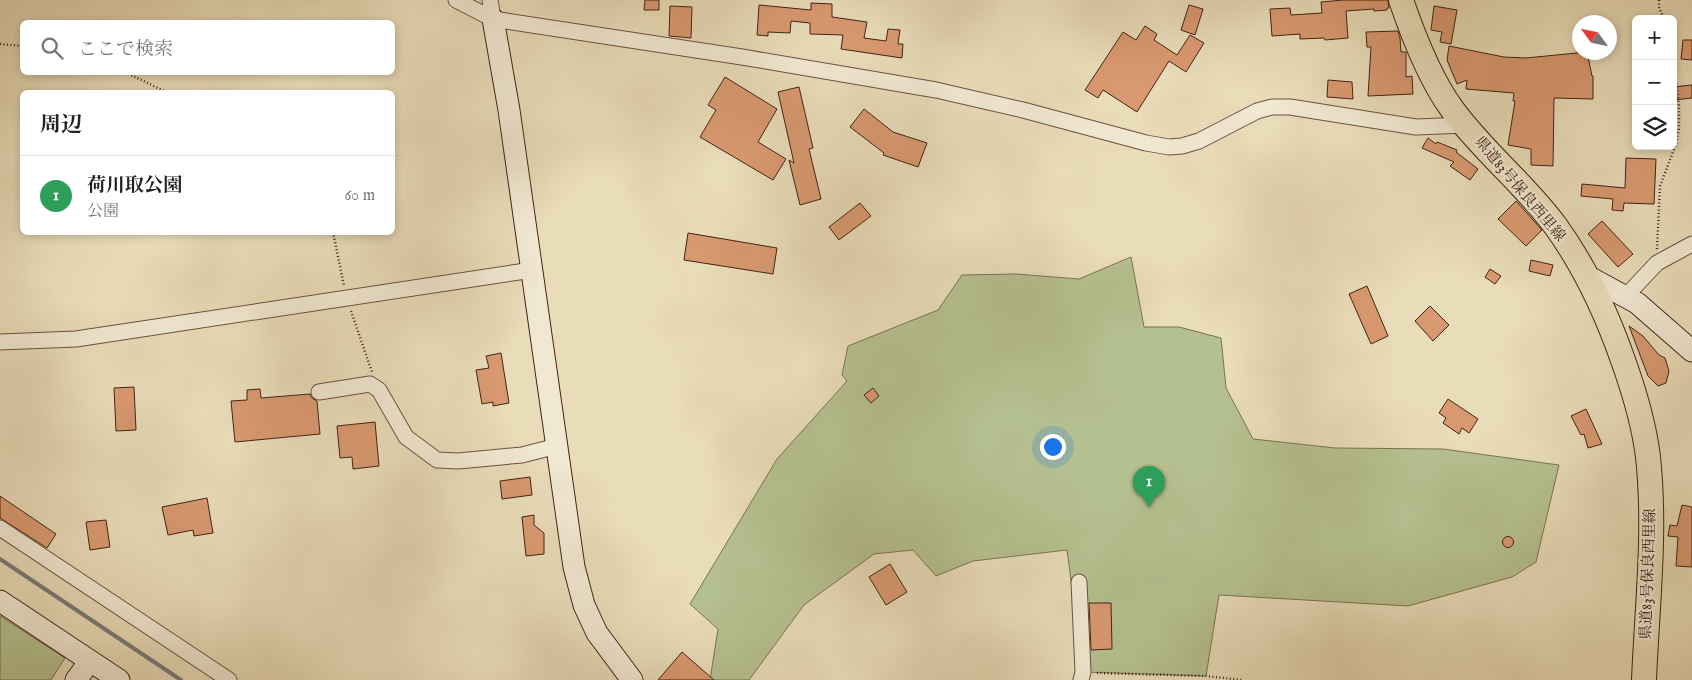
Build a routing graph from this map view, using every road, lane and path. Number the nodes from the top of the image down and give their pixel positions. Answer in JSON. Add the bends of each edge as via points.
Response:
{"nodes":[{"id":1,"x":456,"y":0,"type":"edge"},
{"id":2,"x":1401,"y":0,"type":"edge"},
{"id":3,"x":1659,"y":0,"type":"edge"},
{"id":4,"x":492,"y":9,"type":"edge"},
{"id":5,"x":1662,"y":15,"type":"edge"},
{"id":6,"x":0,"y":44,"type":"edge"},
{"id":7,"x":20,"y":46,"type":"edge"},
{"id":8,"x":1673,"y":60,"type":"edge"},
{"id":9,"x":131,"y":75,"type":"edge"},
{"id":10,"x":162,"y":90,"type":"edge"},
{"id":11,"x":1466,"y":125,"type":"junction"},
{"id":12,"x":1692,"y":244,"type":"edge"},
{"id":13,"x":1657,"y":263,"type":"junction"},
{"id":14,"x":532,"y":270,"type":"junction"},
{"id":15,"x":1588,"y":277,"type":"junction"},
{"id":16,"x":1626,"y":296,"type":"junction"},
{"id":17,"x":0,"y":342,"type":"edge"},
{"id":18,"x":1692,"y":351,"type":"edge"},
{"id":19,"x":319,"y":392,"type":"dead end"},
{"id":20,"x":557,"y":446,"type":"junction"},
{"id":21,"x":0,"y":528,"type":"edge"},
{"id":22,"x":1079,"y":582,"type":"dead end"},
{"id":23,"x":0,"y":601,"type":"edge"},
{"id":24,"x":90,"y":661,"type":"junction"},
{"id":25,"x":1082,"y":676,"type":"edge"},
{"id":26,"x":76,"y":680,"type":"edge"},
{"id":27,"x":119,"y":680,"type":"edge"},
{"id":28,"x":229,"y":680,"type":"edge"},
{"id":29,"x":632,"y":680,"type":"edge"},
{"id":30,"x":1242,"y":680,"type":"edge"},
{"id":31,"x":1644,"y":680,"type":"edge"}],
"edges":[{"from":1,"to":4,"type":"street"},
{"from":2,"to":11,"type":"main road","name":"県道83号保良西里線","via":[[1432,75],[1452,109]]},
{"from":3,"to":5,"type":"path"},
{"from":4,"to":11,"type":"street","via":[[936,90],[1169,146],[1199,141],[1257,111],[1272,107],[1416,127]]},
{"from":4,"to":14,"type":"street"},
{"from":6,"to":7,"type":"path"},
{"from":8,"to":13,"type":"path","via":[[1679,128],[1660,186]]},
{"from":9,"to":10,"type":"path"},
{"from":11,"to":15,"type":"main road","name":"県道83号保良西里線","via":[[1550,220]]},
{"from":12,"to":13,"type":"street"},
{"from":13,"to":16,"type":"street"},
{"from":14,"to":17,"type":"street","via":[[76,339]]},
{"from":14,"to":20,"type":"street"},
{"from":15,"to":16,"type":"street"},
{"from":15,"to":31,"type":"main road","name":"県道83号保良西里線","via":[[1613,331],[1633,387],[1648,458],[1651,531]]},
{"from":16,"to":18,"type":"street"},
{"from":19,"to":20,"type":"street","via":[[370,384],[379,390],[406,437],[437,460],[522,456]]},
{"from":20,"to":29,"type":"street","via":[[574,567],[584,605],[596,633]]},
{"from":21,"to":28,"type":"street"},
{"from":22,"to":25,"type":"street"},
{"from":23,"to":24,"type":"street"},
{"from":24,"to":26,"type":"street"},
{"from":24,"to":27,"type":"street"},
{"from":25,"to":30,"type":"path","via":[[1206,676]]}]}
